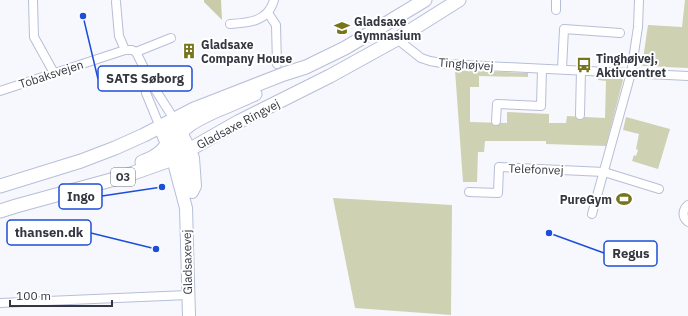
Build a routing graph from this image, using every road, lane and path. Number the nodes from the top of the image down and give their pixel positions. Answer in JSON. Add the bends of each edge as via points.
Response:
{"nodes":[{"id":1,"x":33,"y":0,"type":"edge"},
{"id":2,"x":274,"y":0,"type":"edge"},
{"id":3,"x":425,"y":0,"type":"edge"},
{"id":4,"x":459,"y":0,"type":"edge"},
{"id":5,"x":556,"y":0,"type":"edge"},
{"id":6,"x":639,"y":0,"type":"edge"},
{"id":7,"x":116,"y":2,"type":"dead end"},
{"id":8,"x":556,"y":10,"type":"dead end"},
{"id":9,"x":268,"y":12,"type":"junction"},
{"id":10,"x":230,"y":24,"type":"dead end"},
{"id":11,"x":620,"y":33,"type":"dead end"},
{"id":12,"x":171,"y":38,"type":"dead end"},
{"id":13,"x":397,"y":40,"type":"junction"},
{"id":14,"x":126,"y":50,"type":"junction"},
{"id":15,"x":136,"y":52,"type":"junction"},
{"id":16,"x":281,"y":69,"type":"junction"},
{"id":17,"x":542,"y":69,"type":"junction"},
{"id":18,"x":144,"y":70,"type":"junction"},
{"id":19,"x":562,"y":70,"type":"junction"},
{"id":20,"x":581,"y":70,"type":"junction"},
{"id":21,"x":54,"y":73,"type":"junction"},
{"id":22,"x":631,"y":73,"type":"junction"},
{"id":23,"x":688,"y":76,"type":"edge"},
{"id":24,"x":0,"y":91,"type":"edge"},
{"id":25,"x":580,"y":115,"type":"dead end"},
{"id":26,"x":174,"y":120,"type":"junction"},
{"id":27,"x":496,"y":121,"type":"dead end"},
{"id":28,"x":174,"y":143,"type":"junction"},
{"id":29,"x":604,"y":172,"type":"junction"},
{"id":30,"x":0,"y":186,"type":"edge"},
{"id":31,"x":659,"y":189,"type":"dead end"},
{"id":32,"x":469,"y":192,"type":"dead end"},
{"id":33,"x":688,"y":204,"type":"edge"},
{"id":34,"x":186,"y":208,"type":"junction"},
{"id":35,"x":0,"y":211,"type":"edge"},
{"id":36,"x":592,"y":214,"type":"dead end"},
{"id":37,"x":688,"y":222,"type":"edge"},
{"id":38,"x":188,"y":295,"type":"junction"},
{"id":39,"x":0,"y":303,"type":"edge"},
{"id":40,"x":189,"y":316,"type":"edge"}],
"edges":[{"from":1,"to":21,"type":"street","via":[[34,37]]},
{"from":2,"to":9,"type":"street"},
{"from":3,"to":16,"type":"main road","name":"Gladsaxe Ringvej","number":"O3","via":[[345,48],[306,67]]},
{"from":4,"to":13,"type":"main road","name":"Gladsaxe Ringvej","number":"O3"},
{"from":5,"to":8,"type":"street"},
{"from":6,"to":22,"type":"street"},
{"from":7,"to":14,"type":"street","via":[[119,36]]},
{"from":9,"to":10,"type":"street","via":[[258,20]]},
{"from":9,"to":16,"type":"street","via":[[276,25]]},
{"from":11,"to":19,"type":"street","via":[[564,29]]},
{"from":12,"to":15,"type":"street"},
{"from":13,"to":17,"type":"street","name":"Tinghøjvej","via":[[421,58],[430,61]]},
{"from":13,"to":28,"type":"main road","name":"Gladsaxe Ringvej","number":"O3","via":[[238,122]]},
{"from":14,"to":15,"type":"street","name":"Tobaksvejen"},
{"from":14,"to":21,"type":"street","name":"Tobaksvejen"},
{"from":15,"to":18,"type":"street"},
{"from":16,"to":26,"type":"main road","name":"Gladsaxe Ringvej","number":"O3"},
{"from":16,"to":28,"type":"main road","via":[[260,92],[193,122]]},
{"from":17,"to":19,"type":"street","name":"Tinghøjvej"},
{"from":17,"to":27,"type":"street","via":[[541,106],[497,104]]},
{"from":18,"to":26,"type":"street"},
{"from":18,"to":28,"type":"street","via":[[146,93]]},
{"from":19,"to":20,"type":"street","name":"Tinghøjvej"},
{"from":20,"to":22,"type":"street","name":"Tinghøjvej"},
{"from":20,"to":25,"type":"street"},
{"from":21,"to":24,"type":"street","name":"Tobaksvejen"},
{"from":22,"to":23,"type":"street","name":"Tinghøjvej"},
{"from":22,"to":29,"type":"street"},
{"from":26,"to":28,"type":"main road","name":"Gladsaxe Ringvej","number":"O3"},
{"from":28,"to":30,"type":"main road","name":"Gladsaxe Ringvej","number":"O3","via":[[144,135],[81,161]]},
{"from":28,"to":34,"type":"street","name":"Gladsaxevej"},
{"from":28,"to":34,"type":"street","name":"Gladsaxevej","via":[[194,163],[195,186]]},
{"from":28,"to":35,"type":"main road","name":"Gladsaxe Ringvej","number":"O3","via":[[122,177]]},
{"from":29,"to":31,"type":"street","name":"Telefonvej"},
{"from":29,"to":32,"type":"street","name":"Telefonvej","via":[[499,167],[498,193]]},
{"from":29,"to":36,"type":"street"},
{"from":33,"to":37,"type":"street","via":[[683,214]]},
{"from":34,"to":38,"type":"street","name":"Gladsaxevej"},
{"from":38,"to":39,"type":"street"},
{"from":38,"to":40,"type":"street","name":"Gladsaxevej"}]}
